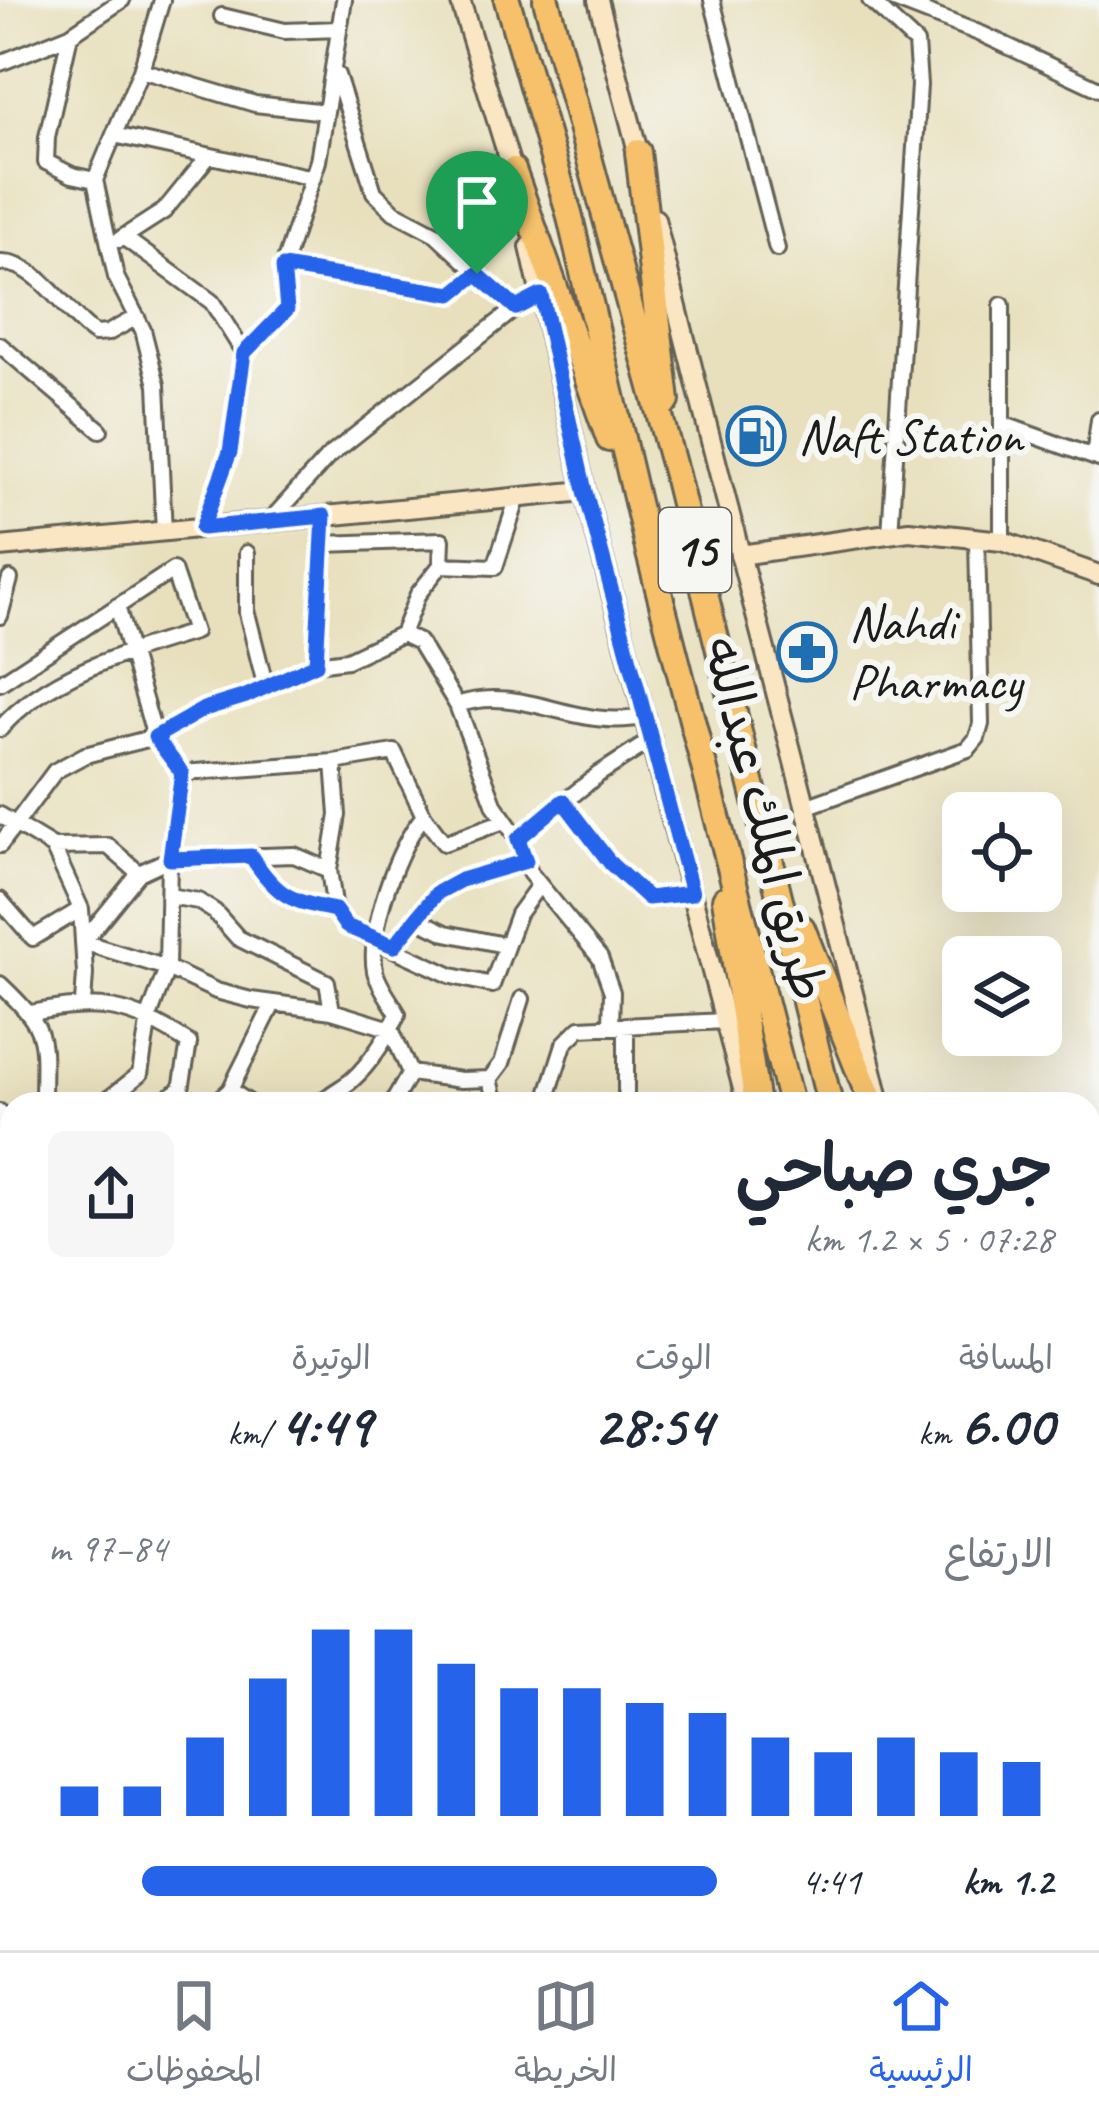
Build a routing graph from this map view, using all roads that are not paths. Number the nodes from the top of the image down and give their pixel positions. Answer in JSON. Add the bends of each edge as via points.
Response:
{"nodes":[{"id":1,"x":122,"y":0,"type":"edge"},
{"id":2,"x":162,"y":0,"type":"edge"},
{"id":3,"x":344,"y":0,"type":"edge"},
{"id":4,"x":460,"y":0,"type":"edge"},
{"id":5,"x":507,"y":0,"type":"edge"},
{"id":6,"x":546,"y":0,"type":"edge"},
{"id":7,"x":598,"y":0,"type":"edge"},
{"id":8,"x":712,"y":0,"type":"edge"},
{"id":9,"x":870,"y":0,"type":"edge"},
{"id":10,"x":895,"y":0,"type":"edge"},
{"id":11,"x":222,"y":16,"type":"dead end"},
{"id":12,"x":339,"y":29,"type":"junction"},
{"id":13,"x":70,"y":35,"type":"junction"},
{"id":14,"x":0,"y":63,"type":"edge"},
{"id":15,"x":334,"y":63,"type":"junction"},
{"id":16,"x":141,"y":70,"type":"junction"},
{"id":17,"x":1099,"y":89,"type":"edge"},
{"id":18,"x":326,"y":112,"type":"junction"},
{"id":19,"x":114,"y":135,"type":"junction"},
{"id":20,"x":638,"y":152,"type":"junction"},
{"id":21,"x":208,"y":157,"type":"junction"},
{"id":22,"x":513,"y":170,"type":"junction"},
{"id":23,"x":313,"y":178,"type":"junction"},
{"id":24,"x":94,"y":180,"type":"junction"},
{"id":25,"x":116,"y":241,"type":"junction"},
{"id":26,"x":777,"y":249,"type":"dead end"},
{"id":27,"x":0,"y":263,"type":"edge"},
{"id":28,"x":283,"y":267,"type":"junction"},
{"id":29,"x":477,"y":274,"type":"junction"},
{"id":30,"x":541,"y":295,"type":"junction"},
{"id":31,"x":1002,"y":305,"type":"dead end"},
{"id":32,"x":516,"y":308,"type":"junction"},
{"id":33,"x":136,"y":317,"type":"junction"},
{"id":34,"x":0,"y":345,"type":"edge"},
{"id":35,"x":244,"y":353,"type":"junction"},
{"id":36,"x":1099,"y":420,"type":"edge"},
{"id":37,"x":1002,"y":424,"type":"junction"},
{"id":38,"x":100,"y":430,"type":"dead end"},
{"id":39,"x":1096,"y":458,"type":"edge"},
{"id":40,"x":676,"y":475,"type":"junction"},
{"id":41,"x":585,"y":491,"type":"junction"},
{"id":42,"x":518,"y":497,"type":"junction"},
{"id":43,"x":324,"y":516,"type":"junction"},
{"id":44,"x":270,"y":521,"type":"junction"},
{"id":45,"x":202,"y":528,"type":"junction"},
{"id":46,"x":164,"y":532,"type":"junction"},
{"id":47,"x":890,"y":533,"type":"junction"},
{"id":48,"x":977,"y":538,"type":"junction"},
{"id":49,"x":1002,"y":541,"type":"junction"},
{"id":50,"x":323,"y":544,"type":"junction"},
{"id":51,"x":0,"y":547,"type":"edge"},
{"id":52,"x":247,"y":553,"type":"dead end"},
{"id":53,"x":649,"y":553,"type":"junction"},
{"id":54,"x":740,"y":555,"type":"junction"},
{"id":55,"x":441,"y":565,"type":"junction"},
{"id":56,"x":1099,"y":575,"type":"edge"},
{"id":57,"x":10,"y":580,"type":"dead end"},
{"id":58,"x":117,"y":606,"type":"junction"},
{"id":59,"x":0,"y":616,"type":"edge"},
{"id":60,"x":402,"y":634,"type":"junction"},
{"id":61,"x":133,"y":650,"type":"junction"},
{"id":62,"x":316,"y":664,"type":"junction"},
{"id":63,"x":0,"y":683,"type":"edge"},
{"id":64,"x":265,"y":684,"type":"junction"},
{"id":65,"x":458,"y":705,"type":"junction"},
{"id":66,"x":647,"y":716,"type":"junction"},
{"id":67,"x":2,"y":723,"type":"edge"},
{"id":68,"x":155,"y":737,"type":"junction"},
{"id":69,"x":653,"y":739,"type":"junction"},
{"id":70,"x":703,"y":754,"type":"junction"},
{"id":71,"x":334,"y":762,"type":"junction"},
{"id":72,"x":182,"y":773,"type":"junction"},
{"id":73,"x":563,"y":801,"type":"junction"},
{"id":74,"x":808,"y":806,"type":"junction"},
{"id":75,"x":0,"y":815,"type":"edge"},
{"id":76,"x":424,"y":815,"type":"junction"},
{"id":77,"x":504,"y":820,"type":"junction"},
{"id":78,"x":19,"y":825,"type":"junction"},
{"id":79,"x":518,"y":839,"type":"junction"},
{"id":80,"x":0,"y":845,"type":"edge"},
{"id":81,"x":53,"y":848,"type":"junction"},
{"id":82,"x":770,"y":848,"type":"junction"},
{"id":83,"x":251,"y":856,"type":"junction"},
{"id":84,"x":170,"y":859,"type":"junction"},
{"id":85,"x":526,"y":861,"type":"junction"},
{"id":86,"x":329,"y":870,"type":"junction"},
{"id":87,"x":139,"y":873,"type":"junction"},
{"id":88,"x":539,"y":885,"type":"junction"},
{"id":89,"x":692,"y":893,"type":"junction"},
{"id":90,"x":169,"y":896,"type":"junction"},
{"id":91,"x":0,"y":900,"type":"edge"},
{"id":92,"x":81,"y":909,"type":"junction"},
{"id":93,"x":335,"y":910,"type":"junction"},
{"id":94,"x":417,"y":919,"type":"junction"},
{"id":95,"x":375,"y":938,"type":"junction"},
{"id":96,"x":83,"y":942,"type":"junction"},
{"id":97,"x":504,"y":945,"type":"junction"},
{"id":98,"x":394,"y":946,"type":"junction"},
{"id":99,"x":167,"y":968,"type":"junction"},
{"id":100,"x":0,"y":984,"type":"edge"},
{"id":101,"x":522,"y":999,"type":"dead end"},
{"id":102,"x":83,"y":1003,"type":"junction"},
{"id":103,"x":273,"y":1004,"type":"junction"},
{"id":104,"x":332,"y":1011,"type":"junction"},
{"id":105,"x":31,"y":1013,"type":"junction"},
{"id":106,"x":149,"y":1017,"type":"junction"},
{"id":107,"x":725,"y":1021,"type":"junction"},
{"id":108,"x":619,"y":1025,"type":"junction"},
{"id":109,"x":391,"y":1029,"type":"junction"},
{"id":110,"x":410,"y":1073,"type":"junction"},
{"id":111,"x":490,"y":1079,"type":"junction"},
{"id":112,"x":230,"y":1090,"type":"junction"},
{"id":113,"x":44,"y":1092,"type":"edge"},
{"id":114,"x":117,"y":1092,"type":"edge"},
{"id":115,"x":177,"y":1092,"type":"edge"},
{"id":116,"x":228,"y":1092,"type":"edge"},
{"id":117,"x":233,"y":1092,"type":"edge"},
{"id":118,"x":332,"y":1092,"type":"edge"},
{"id":119,"x":399,"y":1092,"type":"edge"},
{"id":120,"x":493,"y":1092,"type":"edge"},
{"id":121,"x":549,"y":1092,"type":"edge"},
{"id":122,"x":625,"y":1092,"type":"edge"},
{"id":123,"x":743,"y":1092,"type":"edge"},
{"id":124,"x":755,"y":1092,"type":"edge"},
{"id":125,"x":788,"y":1092,"type":"edge"},
{"id":126,"x":827,"y":1092,"type":"edge"},
{"id":127,"x":871,"y":1092,"type":"edge"},
{"id":128,"x":873,"y":1092,"type":"edge"},
{"id":129,"x":0,"y":1112,"type":"edge"},
{"id":130,"x":0,"y":1123,"type":"edge"}],
"edges":[{"from":1,"to":13,"type":"street"},
{"from":2,"to":16,"type":"street"},
{"from":3,"to":12,"type":"street"},
{"from":4,"to":22,"type":"main road"},
{"from":5,"to":53,"type":"highway","name":"طريق الملك عبدالله","number":"15","via":[[569,213]]},
{"from":6,"to":40,"type":"highway","name":"طريق الملك عبدالله","number":"15"},
{"from":7,"to":20,"type":"main road"},
{"from":8,"to":26,"type":"street"},
{"from":9,"to":47,"type":"street","via":[[916,43],[919,85]]},
{"from":10,"to":17,"type":"street"},
{"from":11,"to":12,"type":"street","via":[[285,31]]},
{"from":12,"to":15,"type":"street"},
{"from":13,"to":14,"type":"street"},
{"from":13,"to":24,"type":"street","via":[[46,161]]},
{"from":15,"to":18,"type":"street"},
{"from":15,"to":29,"type":"street","via":[[374,192]]},
{"from":16,"to":18,"type":"street","via":[[255,104]]},
{"from":16,"to":19,"type":"street"},
{"from":18,"to":23,"type":"street"},
{"from":19,"to":21,"type":"street"},
{"from":19,"to":24,"type":"street"},
{"from":20,"to":40,"type":"highway"},
{"from":20,"to":54,"type":"main road"},
{"from":21,"to":23,"type":"street"},
{"from":21,"to":25,"type":"street","via":[[164,211]]},
{"from":22,"to":30,"type":"main road"},
{"from":22,"to":53,"type":"highway"},
{"from":23,"to":28,"type":"street"},
{"from":24,"to":25,"type":"street"},
{"from":25,"to":33,"type":"street","via":[[116,277]]},
{"from":25,"to":35,"type":"street","via":[[212,302]]},
{"from":27,"to":33,"type":"street","via":[[36,278],[95,334]]},
{"from":28,"to":29,"type":"street","via":[[452,294]]},
{"from":28,"to":35,"type":"street","via":[[287,309]]},
{"from":29,"to":32,"type":"street"},
{"from":30,"to":32,"type":"street"},
{"from":30,"to":41,"type":"main road"},
{"from":31,"to":37,"type":"street"},
{"from":32,"to":44,"type":"street","via":[[328,457]]},
{"from":33,"to":46,"type":"street","via":[[157,386]]},
{"from":34,"to":38,"type":"street"},
{"from":35,"to":45,"type":"street","via":[[230,452]]},
{"from":36,"to":39,"type":"street"},
{"from":37,"to":39,"type":"street"},
{"from":37,"to":49,"type":"street"},
{"from":40,"to":82,"type":"highway","name":"طريق الملك عبدالله","number":"15"},
{"from":41,"to":42,"type":"main road"},
{"from":41,"to":66,"type":"main road"},
{"from":42,"to":43,"type":"main road"},
{"from":42,"to":55,"type":"street","via":[[495,566]]},
{"from":43,"to":44,"type":"main road"},
{"from":43,"to":50,"type":"street"},
{"from":44,"to":45,"type":"main road"},
{"from":45,"to":46,"type":"main road"},
{"from":46,"to":51,"type":"main road"},
{"from":47,"to":48,"type":"main road"},
{"from":47,"to":54,"type":"main road"},
{"from":48,"to":49,"type":"main road"},
{"from":48,"to":74,"type":"street","via":[[977,738],[968,749]]},
{"from":49,"to":56,"type":"main road"},
{"from":50,"to":55,"type":"street","via":[[442,540]]},
{"from":50,"to":62,"type":"street"},
{"from":52,"to":64,"type":"street","via":[[247,614]]},
{"from":53,"to":70,"type":"highway","name":"طريق الملك عبدالله","number":"15"},
{"from":54,"to":74,"type":"main road"},
{"from":55,"to":60,"type":"street"},
{"from":57,"to":59,"type":"street"},
{"from":58,"to":61,"type":"street"},
{"from":58,"to":61,"type":"street","via":[[173,570],[194,632]]},
{"from":58,"to":63,"type":"street"},
{"from":60,"to":62,"type":"street","via":[[347,660]]},
{"from":60,"to":65,"type":"street","via":[[419,642]]},
{"from":61,"to":67,"type":"street","via":[[32,699]]},
{"from":61,"to":68,"type":"street"},
{"from":62,"to":64,"type":"street"},
{"from":64,"to":68,"type":"street"},
{"from":65,"to":66,"type":"street","via":[[495,696],[605,722]]},
{"from":65,"to":77,"type":"street"},
{"from":66,"to":69,"type":"main road"},
{"from":68,"to":72,"type":"street"},
{"from":68,"to":78,"type":"street","via":[[55,771]]},
{"from":69,"to":73,"type":"street"},
{"from":69,"to":89,"type":"main road"},
{"from":70,"to":124,"type":"highway"},
{"from":70,"to":125,"type":"highway","name":"طريق الملك عبدالله","number":"15"},
{"from":71,"to":72,"type":"street"},
{"from":71,"to":76,"type":"street","via":[[394,752]]},
{"from":71,"to":86,"type":"street","via":[[338,815]]},
{"from":72,"to":84,"type":"street"},
{"from":73,"to":79,"type":"street"},
{"from":73,"to":89,"type":"street","via":[[648,898]]},
{"from":74,"to":128,"type":"main road"},
{"from":75,"to":78,"type":"street"},
{"from":76,"to":77,"type":"street","via":[[444,843]]},
{"from":76,"to":95,"type":"street","via":[[410,830]]},
{"from":77,"to":79,"type":"street"},
{"from":78,"to":80,"type":"street"},
{"from":78,"to":81,"type":"street"},
{"from":79,"to":85,"type":"street"},
{"from":81,"to":87,"type":"street","via":[[108,845]]},
{"from":81,"to":92,"type":"street"},
{"from":82,"to":126,"type":"highway","name":"طريق الملك عبدالله","number":"15"},
{"from":82,"to":127,"type":"highway"},
{"from":83,"to":84,"type":"street"},
{"from":83,"to":86,"type":"street","via":[[294,855]]},
{"from":83,"to":93,"type":"street","via":[[271,888]]},
{"from":84,"to":87,"type":"street"},
{"from":84,"to":90,"type":"street"},
{"from":85,"to":88,"type":"street"},
{"from":85,"to":94,"type":"street","via":[[461,880],[437,893]]},
{"from":86,"to":93,"type":"street"},
{"from":87,"to":96,"type":"street"},
{"from":88,"to":97,"type":"street"},
{"from":88,"to":108,"type":"street","via":[[600,958]]},
{"from":89,"to":107,"type":"main road"},
{"from":90,"to":99,"type":"street"},
{"from":90,"to":104,"type":"street","via":[[198,901],[238,938],[327,982]]},
{"from":91,"to":92,"type":"street","via":[[33,938]]},
{"from":92,"to":96,"type":"street"},
{"from":93,"to":95,"type":"street","via":[[346,926]]},
{"from":94,"to":97,"type":"street","via":[[446,934]]},
{"from":94,"to":98,"type":"street"},
{"from":95,"to":98,"type":"street"},
{"from":95,"to":109,"type":"street","via":[[375,973],[398,1014]]},
{"from":96,"to":99,"type":"street"},
{"from":96,"to":102,"type":"street"},
{"from":97,"to":98,"type":"street","via":[[492,985],[452,976]]},
{"from":99,"to":103,"type":"street","via":[[215,991]]},
{"from":99,"to":106,"type":"street"},
{"from":100,"to":105,"type":"street"},
{"from":101,"to":111,"type":"street"},
{"from":102,"to":105,"type":"street"},
{"from":102,"to":106,"type":"street"},
{"from":103,"to":104,"type":"street"},
{"from":103,"to":112,"type":"street"},
{"from":104,"to":109,"type":"street"},
{"from":105,"to":113,"type":"street","via":[[43,1035]]},
{"from":106,"to":114,"type":"street","via":[[140,1074]]},
{"from":106,"to":115,"type":"street","via":[[189,1043]]},
{"from":107,"to":108,"type":"street"},
{"from":107,"to":123,"type":"main road"},
{"from":108,"to":121,"type":"street","via":[[580,1028],[564,1044]]},
{"from":108,"to":122,"type":"street"},
{"from":109,"to":110,"type":"street"},
{"from":109,"to":118,"type":"street","via":[[352,1080]]},
{"from":110,"to":111,"type":"street"},
{"from":110,"to":119,"type":"street"},
{"from":111,"to":120,"type":"street"},
{"from":112,"to":116,"type":"street"},
{"from":112,"to":117,"type":"street"},
{"from":129,"to":130,"type":"street"}]}
